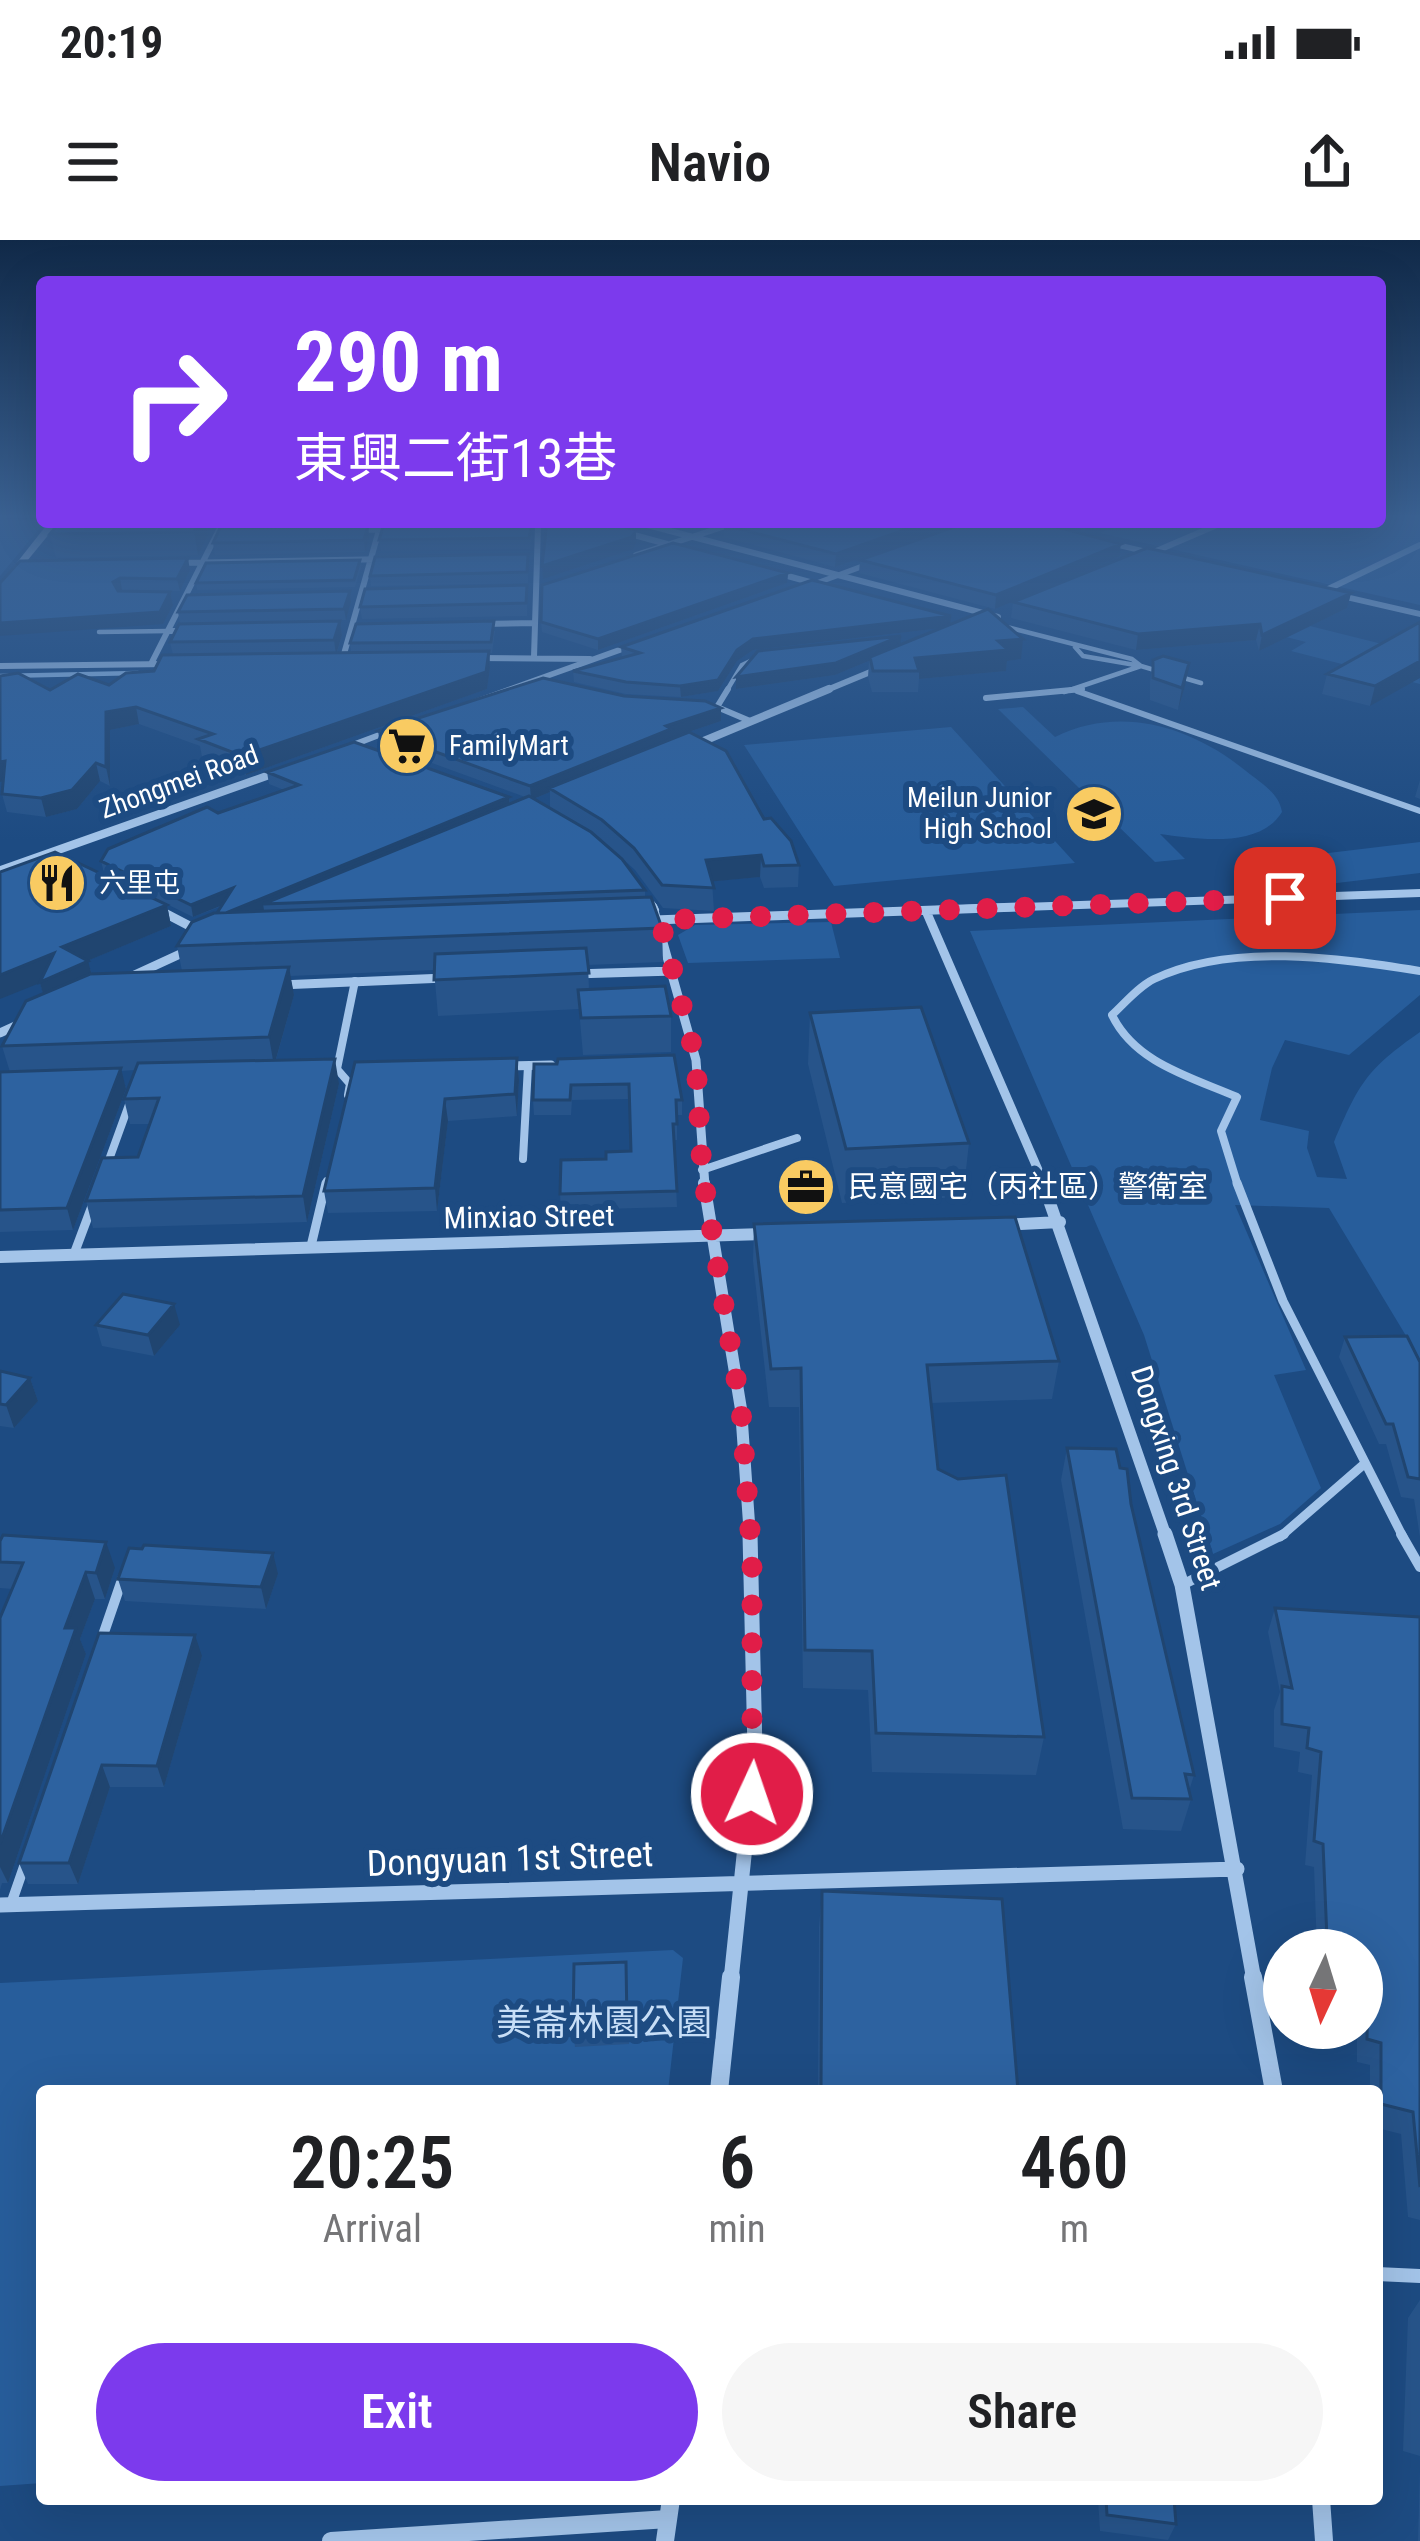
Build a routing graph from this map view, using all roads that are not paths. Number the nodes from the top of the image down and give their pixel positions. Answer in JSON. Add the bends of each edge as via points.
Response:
{"nodes":[{"id":1,"x":171,"y":625,"type":"edge"},
{"id":2,"x":535,"y":625,"type":"edge"},
{"id":3,"x":988,"y":625,"type":"edge"},
{"id":4,"x":351,"y":627,"type":"junction"},
{"id":5,"x":374,"y":627,"type":"edge"},
{"id":6,"x":328,"y":628,"type":"edge"},
{"id":7,"x":214,"y":630,"type":"edge"},
{"id":8,"x":99,"y":632,"type":"edge"},
{"id":9,"x":168,"y":632,"type":"junction"},
{"id":10,"x":658,"y":637,"type":"edge"},
{"id":11,"x":777,"y":652,"type":"edge"},
{"id":12,"x":534,"y":657,"type":"junction"},
{"id":13,"x":459,"y":658,"type":"edge"},
{"id":14,"x":590,"y":659,"type":"junction"},
{"id":15,"x":365,"y":660,"type":"edge"},
{"id":16,"x":897,"y":661,"type":"edge"},
{"id":17,"x":152,"y":664,"type":"junction"},
{"id":18,"x":175,"y":664,"type":"edge"},
{"id":19,"x":1142,"y":666,"type":"junction"},
{"id":20,"x":0,"y":667,"type":"edge"},
{"id":21,"x":529,"y":682,"type":"junction"},
{"id":22,"x":1201,"y":682,"type":"dead end"},
{"id":23,"x":548,"y":686,"type":"edge"},
{"id":24,"x":1077,"y":691,"type":"junction"},
{"id":25,"x":986,"y":698,"type":"dead end"},
{"id":26,"x":698,"y":706,"type":"edge"},
{"id":27,"x":717,"y":707,"type":"junction"},
{"id":28,"x":456,"y":708,"type":"edge"},
{"id":29,"x":419,"y":721,"type":"edge"},
{"id":30,"x":751,"y":722,"type":"junction"},
{"id":31,"x":356,"y":744,"type":"junction"},
{"id":32,"x":684,"y":748,"type":"edge"},
{"id":33,"x":377,"y":752,"type":"edge"},
{"id":34,"x":1420,"y":811,"type":"edge"},
{"id":35,"x":47,"y":854,"type":"junction"},
{"id":36,"x":68,"y":865,"type":"edge"},
{"id":37,"x":0,"y":871,"type":"edge"},
{"id":38,"x":644,"y":890,"type":"edge"},
{"id":39,"x":1420,"y":893,"type":"edge"},
{"id":40,"x":153,"y":907,"type":"edge"},
{"id":41,"x":926,"y":911,"type":"junction"},
{"id":42,"x":660,"y":920,"type":"junction"},
{"id":43,"x":637,"y":921,"type":"edge"},
{"id":44,"x":674,"y":970,"type":"junction"},
{"id":45,"x":1420,"y":971,"type":"edge"},
{"id":46,"x":560,"y":974,"type":"edge"},
{"id":47,"x":469,"y":977,"type":"edge"},
{"id":48,"x":355,"y":981,"type":"junction"},
{"id":49,"x":112,"y":985,"type":"edge"},
{"id":50,"x":267,"y":986,"type":"edge"},
{"id":51,"x":36,"y":1017,"type":"edge"},
{"id":52,"x":0,"y":1033,"type":"edge"},
{"id":53,"x":672,"y":1060,"type":"edge"},
{"id":54,"x":696,"y":1060,"type":"junction"},
{"id":55,"x":576,"y":1064,"type":"edge"},
{"id":56,"x":480,"y":1066,"type":"edge"},
{"id":57,"x":528,"y":1066,"type":"junction"},
{"id":58,"x":337,"y":1069,"type":"junction"},
{"id":59,"x":361,"y":1069,"type":"edge"},
{"id":60,"x":315,"y":1070,"type":"edge"},
{"id":61,"x":139,"y":1077,"type":"edge"},
{"id":62,"x":345,"y":1107,"type":"edge"},
{"id":63,"x":797,"y":1138,"type":"dead end"},
{"id":64,"x":523,"y":1159,"type":"dead end"},
{"id":65,"x":702,"y":1170,"type":"junction"},
{"id":66,"x":328,"y":1176,"type":"edge"},
{"id":67,"x":1060,"y":1222,"type":"junction"},
{"id":68,"x":990,"y":1225,"type":"edge"},
{"id":69,"x":780,"y":1234,"type":"edge"},
{"id":70,"x":710,"y":1236,"type":"junction"},
{"id":71,"x":311,"y":1246,"type":"junction"},
{"id":72,"x":74,"y":1254,"type":"junction"},
{"id":73,"x":0,"y":1257,"type":"edge"},
{"id":74,"x":1363,"y":1465,"type":"junction"},
{"id":75,"x":128,"y":1561,"type":"edge"},
{"id":76,"x":1420,"y":1567,"type":"edge"},
{"id":77,"x":1182,"y":1585,"type":"junction"},
{"id":78,"x":99,"y":1647,"type":"edge"},
{"id":79,"x":33,"y":1840,"type":"edge"},
{"id":80,"x":1237,"y":1869,"type":"junction"},
{"id":81,"x":744,"y":1881,"type":"junction"},
{"id":82,"x":6,"y":1905,"type":"edge"},
{"id":83,"x":720,"y":2085,"type":"edge"},
{"id":84,"x":1273,"y":2085,"type":"edge"},
{"id":85,"x":1383,"y":2274,"type":"edge"},
{"id":86,"x":1420,"y":2276,"type":"edge"},
{"id":87,"x":1321,"y":2505,"type":"edge"},
{"id":88,"x":668,"y":2520,"type":"edge"},
{"id":89,"x":331,"y":2541,"type":"edge"},
{"id":90,"x":1324,"y":2541,"type":"edge"}],
"edges":[{"from":1,"to":9,"type":"street"},
{"from":2,"to":12,"type":"street"},
{"from":3,"to":19,"type":"lane"},
{"from":4,"to":5,"type":"street"},
{"from":4,"to":6,"type":"street"},
{"from":4,"to":15,"type":"street","via":[[342,661]]},
{"from":7,"to":9,"type":"street"},
{"from":8,"to":9,"type":"lane"},
{"from":9,"to":17,"type":"street"},
{"from":10,"to":14,"type":"street"},
{"from":11,"to":27,"type":"lane","via":[[742,664]]},
{"from":12,"to":13,"type":"street"},
{"from":12,"to":14,"type":"street"},
{"from":14,"to":21,"type":"street"},
{"from":16,"to":30,"type":"street"},
{"from":17,"to":18,"type":"street"},
{"from":17,"to":20,"type":"street"},
{"from":19,"to":22,"type":"lane"},
{"from":19,"to":24,"type":"lane"},
{"from":21,"to":23,"type":"lane"},
{"from":21,"to":28,"type":"street"},
{"from":24,"to":25,"type":"lane"},
{"from":24,"to":34,"type":"lane"},
{"from":26,"to":27,"type":"lane"},
{"from":27,"to":30,"type":"lane"},
{"from":29,"to":31,"type":"street","name":"Zhongmei Road"},
{"from":30,"to":32,"type":"street"},
{"from":31,"to":33,"type":"street"},
{"from":31,"to":35,"type":"street","name":"Zhongmei Road"},
{"from":35,"to":36,"type":"street"},
{"from":35,"to":37,"type":"street","name":"Zhongmei Road"},
{"from":38,"to":42,"type":"street"},
{"from":39,"to":41,"type":"street"},
{"from":40,"to":49,"type":"street","via":[[216,939]]},
{"from":41,"to":42,"type":"street"},
{"from":41,"to":67,"type":"street","name":"Dongxing 3rd Street"},
{"from":42,"to":43,"type":"street"},
{"from":42,"to":44,"type":"street"},
{"from":44,"to":46,"type":"street"},
{"from":44,"to":54,"type":"street"},
{"from":45,"to":74,"type":"lane","via":[[1315,960],[1193,965],[1151,980],[1112,1016],[1118,1033],[1152,1057],[1238,1097],[1221,1131],[1226,1156],[1283,1301]]},
{"from":47,"to":48,"type":"street"},
{"from":48,"to":50,"type":"street"},
{"from":48,"to":58,"type":"lane"},
{"from":51,"to":52,"type":"street"},
{"from":53,"to":54,"type":"street"},
{"from":54,"to":65,"type":"street"},
{"from":55,"to":57,"type":"street"},
{"from":56,"to":57,"type":"street"},
{"from":57,"to":64,"type":"lane"},
{"from":58,"to":59,"type":"street"},
{"from":58,"to":60,"type":"street"},
{"from":58,"to":62,"type":"lane","via":[[350,1084]]},
{"from":61,"to":72,"type":"lane"},
{"from":63,"to":65,"type":"lane"},
{"from":65,"to":70,"type":"street"},
{"from":66,"to":71,"type":"lane"},
{"from":67,"to":68,"type":"street"},
{"from":67,"to":77,"type":"street","name":"Dongxing 3rd Street"},
{"from":69,"to":70,"type":"street","name":"Minxiao Street"},
{"from":70,"to":71,"type":"street","name":"Minxiao Street"},
{"from":70,"to":81,"type":"street","via":[[741,1409],[752,1557],[755,1750]]},
{"from":71,"to":72,"type":"street","name":"Minxiao Street"},
{"from":72,"to":73,"type":"street","name":"Minxiao Street"},
{"from":74,"to":76,"type":"lane"},
{"from":74,"to":77,"type":"lane","via":[[1273,1543]]},
{"from":75,"to":78,"type":"lane"},
{"from":77,"to":80,"type":"street","name":"Dongxing 3rd Street"},
{"from":79,"to":82,"type":"lane"},
{"from":80,"to":81,"type":"street","name":"Dongyuan 1st Street"},
{"from":80,"to":84,"type":"street","name":"Dongxing 3rd Street"},
{"from":81,"to":82,"type":"street","name":"Dongyuan 1st Street"},
{"from":81,"to":83,"type":"street"},
{"from":85,"to":86,"type":"lane"},
{"from":87,"to":90,"type":"street"},
{"from":88,"to":89,"type":"street"}]}
